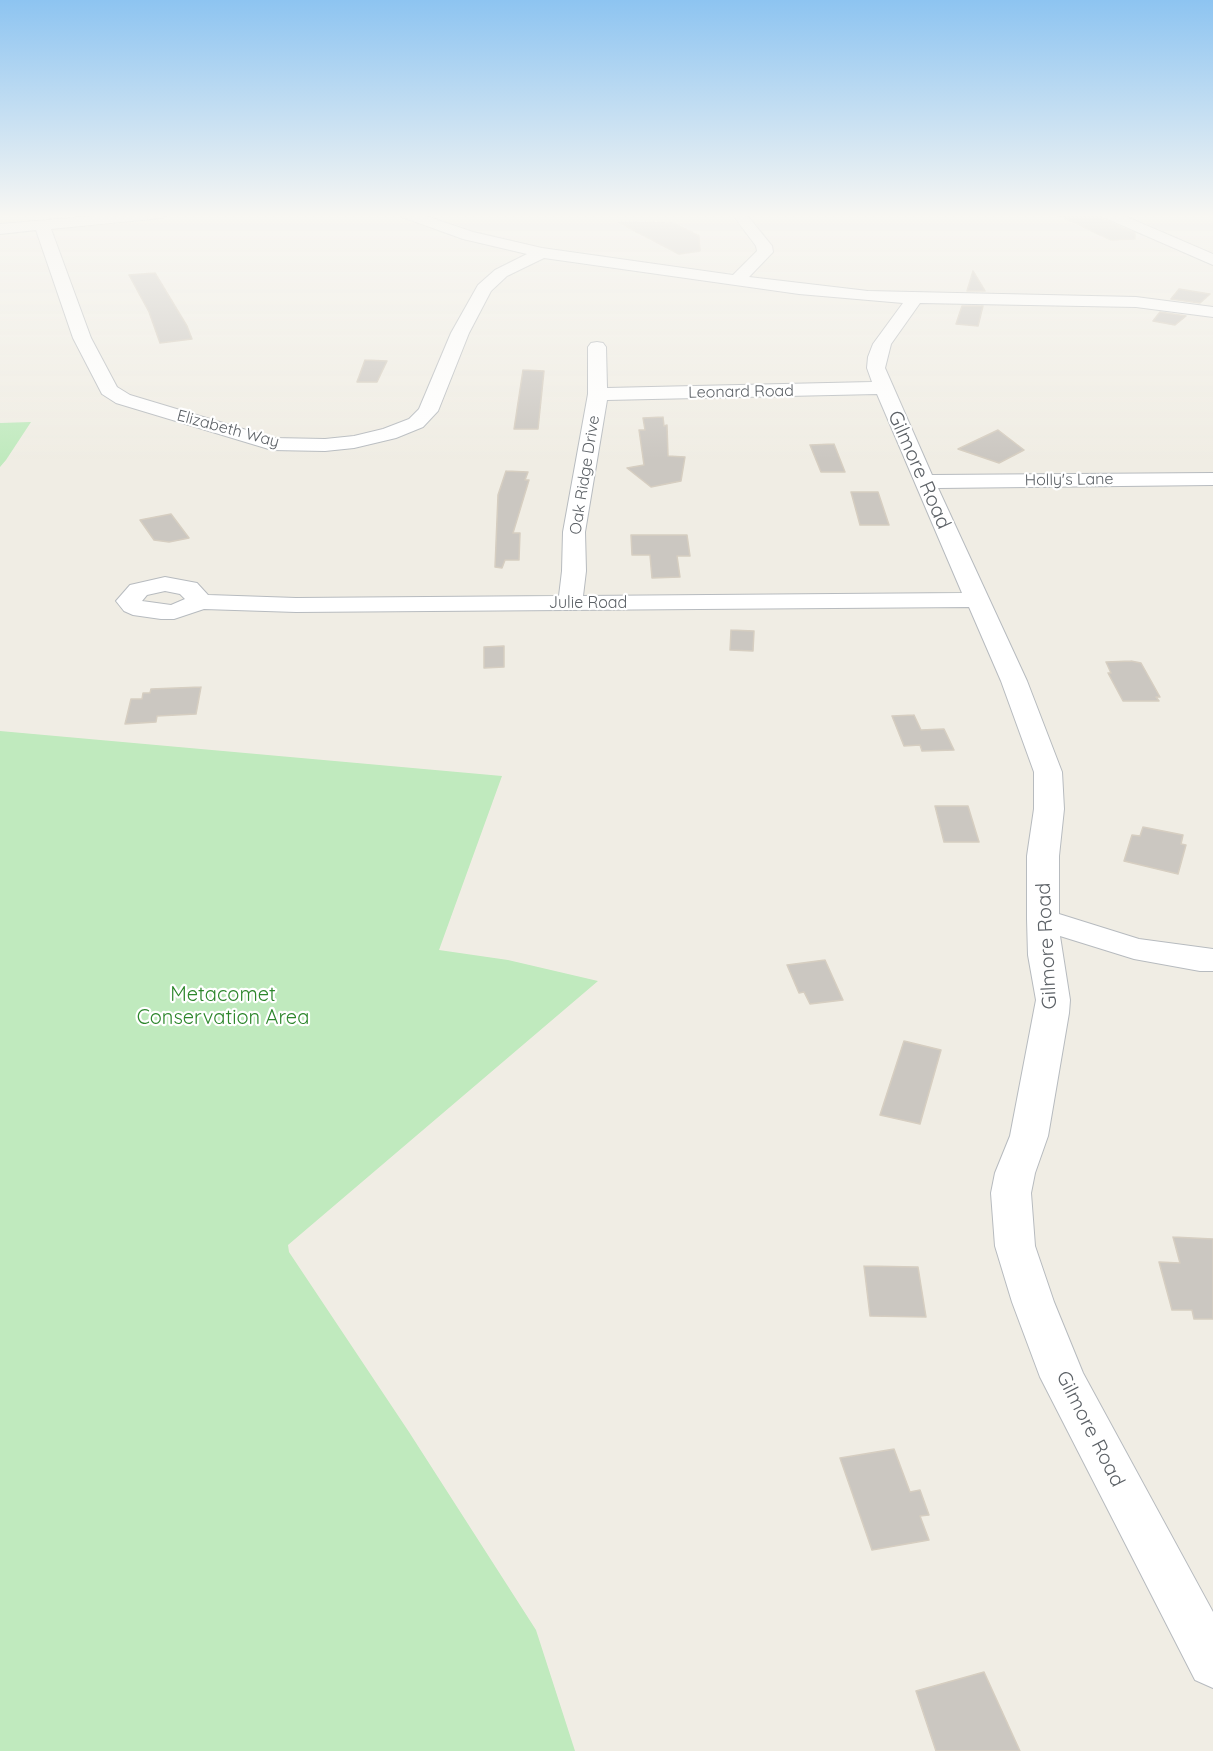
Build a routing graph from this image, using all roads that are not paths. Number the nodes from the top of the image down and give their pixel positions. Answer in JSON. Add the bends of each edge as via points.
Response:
{"nodes":[{"id":1,"x":67,"y":296,"type":"edge"},
{"id":2,"x":480,"y":296,"type":"edge"},
{"id":3,"x":865,"y":296,"type":"edge"},
{"id":4,"x":915,"y":298,"type":"junction"},
{"id":5,"x":1213,"y":312,"type":"edge"},
{"id":6,"x":597,"y":347,"type":"dead end"},
{"id":7,"x":883,"y":388,"type":"junction"},
{"id":8,"x":598,"y":394,"type":"junction"},
{"id":9,"x":1213,"y":479,"type":"edge"},
{"id":10,"x":925,"y":482,"type":"junction"},
{"id":11,"x":976,"y":600,"type":"junction"},
{"id":12,"x":201,"y":602,"type":"dead end"},
{"id":13,"x":570,"y":603,"type":"junction"},
{"id":14,"x":1042,"y":919,"type":"junction"},
{"id":15,"x":1213,"y":960,"type":"edge"},
{"id":16,"x":1213,"y":1663,"type":"edge"}],
"edges":[{"from":1,"to":2,"type":"street","name":"Elizabeth Way","via":[[82,338],[109,390],[123,399],[272,444],[325,445],[389,434],[416,423],[428,411],[460,333]]},
{"from":3,"to":4,"type":"street"},
{"from":4,"to":5,"type":"street","via":[[1136,302]]},
{"from":4,"to":7,"type":"street","name":"Gilmore Road","via":[[877,357],[876,368]]},
{"from":6,"to":8,"type":"street","name":"Oak Ridge Drive"},
{"from":7,"to":8,"type":"street","name":"Leonard Road"},
{"from":7,"to":10,"type":"street","name":"Gilmore Road"},
{"from":8,"to":13,"type":"street","name":"Oak Ridge Drive","via":[[574,532]]},
{"from":9,"to":10,"type":"street","name":"Holly's Lane"},
{"from":10,"to":11,"type":"street","name":"Gilmore Road"},
{"from":11,"to":13,"type":"street","name":"Julie Road"},
{"from":11,"to":14,"type":"street","name":"Gilmore Road","via":[[1014,681],[1048,772]]},
{"from":12,"to":13,"type":"street","name":"Julie Road"},
{"from":14,"to":15,"type":"street","via":[[1134,948]]},
{"from":14,"to":16,"type":"street","name":"Gilmore Road","via":[[1053,993],[1052,1013],[1029,1136],[1011,1193],[1016,1246],[1032,1302],[1062,1377]]}]}
